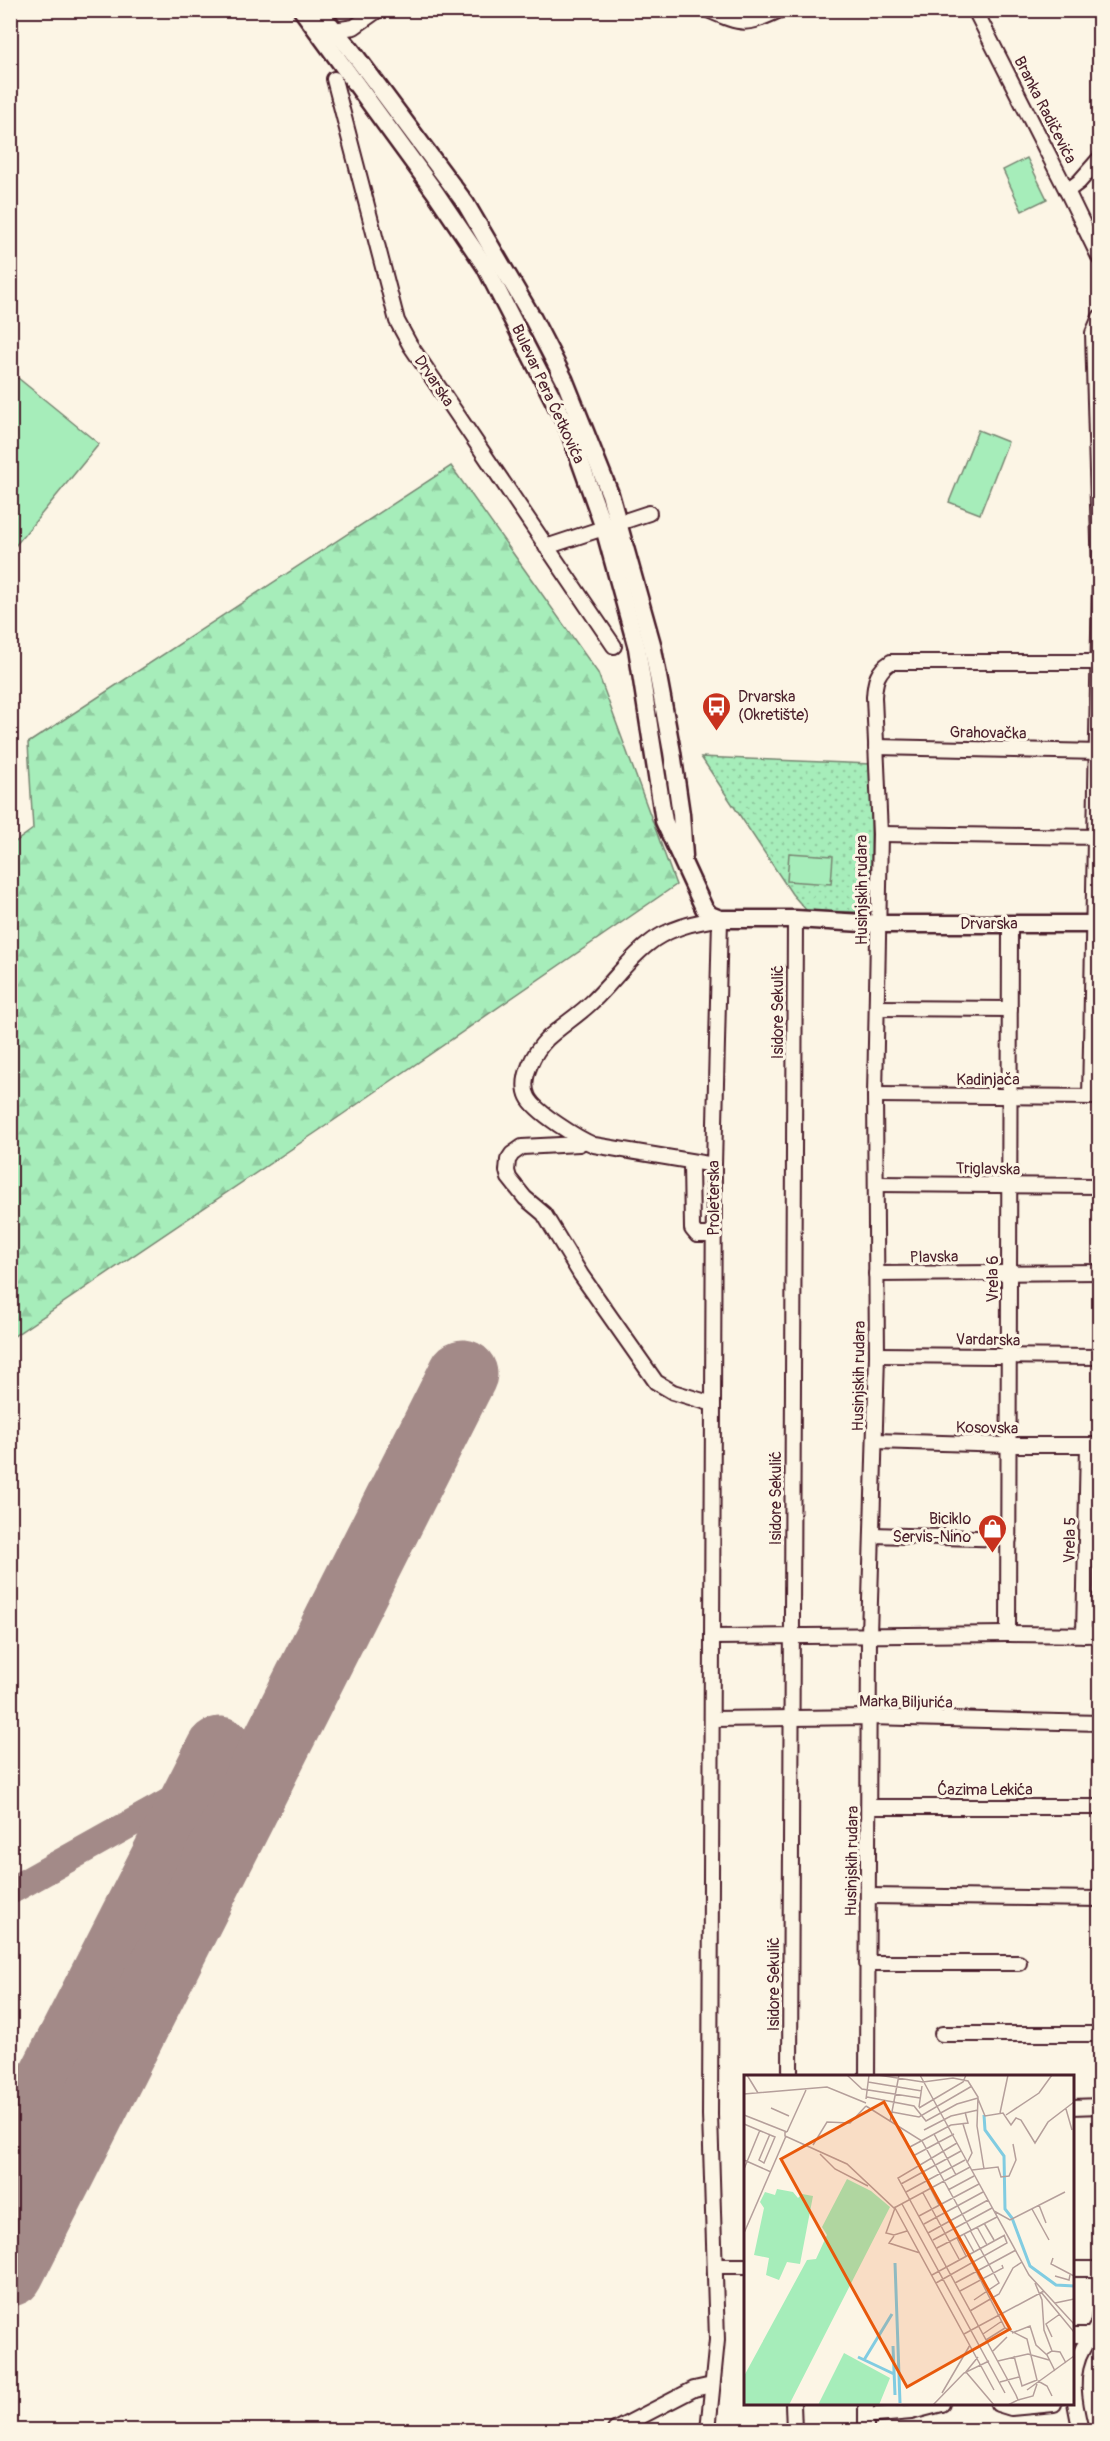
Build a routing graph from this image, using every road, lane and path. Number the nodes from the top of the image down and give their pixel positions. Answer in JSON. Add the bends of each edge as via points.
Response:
{"nodes":[{"id":1,"x":378,"y":10,"type":"edge"},
{"id":2,"x":708,"y":10,"type":"edge"},
{"id":3,"x":780,"y":10,"type":"edge"},
{"id":4,"x":975,"y":10,"type":"edge"},
{"id":5,"x":312,"y":13,"type":"edge"},
{"id":6,"x":334,"y":30,"type":"junction"},
{"id":7,"x":334,"y":79,"type":"dead end"},
{"id":8,"x":1100,"y":158,"type":"edge"},
{"id":9,"x":1067,"y":191,"type":"junction"},
{"id":10,"x":1100,"y":258,"type":"edge"},
{"id":11,"x":1100,"y":317,"type":"edge"},
{"id":12,"x":1099,"y":489,"type":"edge"},
{"id":13,"x":649,"y":513,"type":"dead end"},
{"id":14,"x":612,"y":525,"type":"junction"},
{"id":15,"x":546,"y":547,"type":"junction"},
{"id":16,"x":1100,"y":575,"type":"edge"},
{"id":17,"x":1100,"y":581,"type":"edge"},
{"id":18,"x":615,"y":646,"type":"dead end"},
{"id":19,"x":1098,"y":662,"type":"edge"},
{"id":20,"x":876,"y":747,"type":"junction"},
{"id":21,"x":1098,"y":752,"type":"edge"},
{"id":22,"x":880,"y":834,"type":"junction"},
{"id":23,"x":1097,"y":837,"type":"edge"},
{"id":24,"x":720,"y":919,"type":"junction"},
{"id":25,"x":795,"y":919,"type":"junction"},
{"id":26,"x":879,"y":924,"type":"junction"},
{"id":27,"x":1096,"y":924,"type":"edge"},
{"id":28,"x":1010,"y":925,"type":"junction"},
{"id":29,"x":877,"y":1008,"type":"junction"},
{"id":30,"x":1010,"y":1010,"type":"junction"},
{"id":31,"x":875,"y":1095,"type":"junction"},
{"id":32,"x":1010,"y":1096,"type":"junction"},
{"id":33,"x":1095,"y":1097,"type":"edge"},
{"id":34,"x":584,"y":1141,"type":"junction"},
{"id":35,"x":691,"y":1163,"type":"junction"},
{"id":36,"x":714,"y":1165,"type":"junction"},
{"id":37,"x":876,"y":1184,"type":"junction"},
{"id":38,"x":1010,"y":1185,"type":"junction"},
{"id":39,"x":1100,"y":1186,"type":"edge"},
{"id":40,"x":714,"y":1235,"type":"junction"},
{"id":41,"x":1009,"y":1272,"type":"junction"},
{"id":42,"x":1100,"y":1272,"type":"edge"},
{"id":43,"x":876,"y":1274,"type":"junction"},
{"id":44,"x":877,"y":1355,"type":"junction"},
{"id":45,"x":1009,"y":1357,"type":"junction"},
{"id":46,"x":1100,"y":1357,"type":"edge"},
{"id":47,"x":713,"y":1404,"type":"junction"},
{"id":48,"x":875,"y":1441,"type":"junction"},
{"id":49,"x":1009,"y":1445,"type":"junction"},
{"id":50,"x":1094,"y":1445,"type":"edge"},
{"id":51,"x":873,"y":1535,"type":"junction"},
{"id":52,"x":1009,"y":1539,"type":"junction"},
{"id":53,"x":1008,"y":1634,"type":"junction"},
{"id":54,"x":870,"y":1635,"type":"junction"},
{"id":55,"x":1084,"y":1635,"type":"junction"},
{"id":56,"x":1100,"y":1635,"type":"edge"},
{"id":57,"x":792,"y":1636,"type":"junction"},
{"id":58,"x":712,"y":1637,"type":"junction"},
{"id":59,"x":869,"y":1717,"type":"junction"},
{"id":60,"x":791,"y":1718,"type":"junction"},
{"id":61,"x":712,"y":1719,"type":"junction"},
{"id":62,"x":1100,"y":1723,"type":"edge"},
{"id":63,"x":870,"y":1807,"type":"junction"},
{"id":64,"x":1100,"y":1807,"type":"edge"},
{"id":65,"x":868,"y":1896,"type":"junction"},
{"id":66,"x":1100,"y":1899,"type":"edge"},
{"id":67,"x":867,"y":1963,"type":"junction"},
{"id":68,"x":1019,"y":1963,"type":"dead end"},
{"id":69,"x":942,"y":2034,"type":"dead end"},
{"id":70,"x":1100,"y":2034,"type":"edge"},
{"id":71,"x":790,"y":2075,"type":"edge"},
{"id":72,"x":867,"y":2075,"type":"edge"},
{"id":73,"x":1100,"y":2106,"type":"edge"},
{"id":74,"x":1074,"y":2107,"type":"edge"},
{"id":75,"x":715,"y":2266,"type":"junction"},
{"id":76,"x":744,"y":2266,"type":"edge"},
{"id":77,"x":1074,"y":2269,"type":"edge"},
{"id":78,"x":1100,"y":2269,"type":"edge"},
{"id":79,"x":1100,"y":2311,"type":"edge"},
{"id":80,"x":1074,"y":2335,"type":"edge"},
{"id":81,"x":1093,"y":2335,"type":"junction"},
{"id":82,"x":1074,"y":2384,"type":"edge"},
{"id":83,"x":712,"y":2385,"type":"junction"},
{"id":84,"x":793,"y":2405,"type":"edge"},
{"id":85,"x":935,"y":2405,"type":"edge"},
{"id":86,"x":1003,"y":2405,"type":"edge"},
{"id":87,"x":1037,"y":2405,"type":"edge"},
{"id":88,"x":1074,"y":2405,"type":"edge"},
{"id":89,"x":866,"y":2409,"type":"edge"},
{"id":90,"x":615,"y":2430,"type":"edge"},
{"id":91,"x":708,"y":2430,"type":"edge"},
{"id":92,"x":794,"y":2430,"type":"edge"},
{"id":93,"x":866,"y":2430,"type":"edge"},
{"id":94,"x":1081,"y":2430,"type":"edge"}],
"edges":[{"from":1,"to":6,"type":"street","via":[[354,27]]},
{"from":2,"to":3,"type":"street","via":[[734,21],[754,22]]},
{"from":4,"to":9,"type":"street","name":"Branka Radičevića"},
{"from":5,"to":6,"type":"main road","name":"Bulevar Pera Ćetkovića"},
{"from":5,"to":14,"type":"main road","name":"Bulevar Pera Ćetkovića","via":[[485,266],[569,430]]},
{"from":6,"to":14,"type":"main road","name":"Bulevar Pera Ćetkovića","via":[[466,204],[532,317],[564,379]]},
{"from":7,"to":15,"type":"street","name":"Drvarska","via":[[397,321]]},
{"from":8,"to":9,"type":"street"},
{"from":9,"to":10,"type":"street","name":"Branka Radičevića"},
{"from":11,"to":12,"type":"street","via":[[1093,333]]},
{"from":12,"to":16,"type":"street"},
{"from":13,"to":14,"type":"street"},
{"from":14,"to":15,"type":"street"},
{"from":14,"to":24,"type":"main road","name":"Bulevar Pera Ćetkovića","via":[[654,655],[681,813],[684,866],[704,908]]},
{"from":15,"to":18,"type":"street","name":"Drvarska"},
{"from":17,"to":19,"type":"street"},
{"from":19,"to":20,"type":"street","name":"Husinjskih rudara","via":[[891,662],[878,676],[874,697]]},
{"from":19,"to":21,"type":"street"},
{"from":20,"to":21,"type":"street","name":"Grahovačka"},
{"from":20,"to":22,"type":"street","name":"Husinjskih rudara"},
{"from":21,"to":23,"type":"street"},
{"from":22,"to":23,"type":"street"},
{"from":22,"to":26,"type":"street","name":"Husinjskih rudara"},
{"from":23,"to":27,"type":"street"},
{"from":24,"to":25,"type":"main road"},
{"from":24,"to":34,"type":"street","via":[[675,930],[647,944],[593,1001],[547,1039],[533,1058],[528,1073],[528,1097],[546,1115]]},
{"from":24,"to":36,"type":"street","name":"Proleterska"},
{"from":25,"to":26,"type":"main road"},
{"from":25,"to":57,"type":"street","name":"Isidore Sekulić"},
{"from":26,"to":28,"type":"main road","name":"Drvarska"},
{"from":26,"to":29,"type":"street","name":"Husinjskih rudara"},
{"from":27,"to":28,"type":"main road","name":"Drvarska"},
{"from":27,"to":33,"type":"street"},
{"from":28,"to":30,"type":"street","name":"Vrela 6"},
{"from":29,"to":30,"type":"street"},
{"from":29,"to":31,"type":"street","name":"Husinjskih rudara"},
{"from":30,"to":32,"type":"street","name":"Vrela 6"},
{"from":31,"to":32,"type":"street","name":"Kadinjača"},
{"from":31,"to":37,"type":"street","name":"Husinjskih rudara"},
{"from":32,"to":33,"type":"street","name":"Kadinjača"},
{"from":32,"to":38,"type":"street","name":"Vrela 6"},
{"from":34,"to":35,"type":"street"},
{"from":34,"to":47,"type":"street","via":[[522,1147],[508,1160],[509,1178],[544,1214],[581,1275],[656,1382],[673,1392]]},
{"from":35,"to":36,"type":"street"},
{"from":35,"to":40,"type":"street","via":[[692,1229],[698,1235]]},
{"from":36,"to":40,"type":"street","name":"Proleterska"},
{"from":37,"to":38,"type":"street","name":"Triglavska"},
{"from":37,"to":43,"type":"street","name":"Husinjskih rudara"},
{"from":38,"to":39,"type":"street","name":"Triglavska"},
{"from":38,"to":41,"type":"street","name":"Vrela 6"},
{"from":40,"to":47,"type":"street","name":"Proleterska"},
{"from":41,"to":42,"type":"street","name":"Plavska"},
{"from":41,"to":43,"type":"street","name":"Plavska"},
{"from":41,"to":45,"type":"street","name":"Vrela 6"},
{"from":43,"to":44,"type":"street","name":"Husinjskih rudara"},
{"from":44,"to":45,"type":"street","name":"Vardarska"},
{"from":44,"to":48,"type":"street","name":"Husinjskih rudara"},
{"from":45,"to":46,"type":"street","name":"Vardarska"},
{"from":45,"to":49,"type":"street","name":"Vrela 6"},
{"from":47,"to":58,"type":"street","name":"Proleterska"},
{"from":48,"to":49,"type":"street","name":"Kosovska"},
{"from":48,"to":51,"type":"street","name":"Husinjskih rudara"},
{"from":49,"to":50,"type":"street","name":"Kosovska"},
{"from":49,"to":52,"type":"street","name":"Vrela 6"},
{"from":50,"to":55,"type":"street","name":"Vrela 5"},
{"from":51,"to":52,"type":"street"},
{"from":51,"to":54,"type":"street","name":"Husinjskih rudara"},
{"from":52,"to":53,"type":"street","name":"Vrela 6"},
{"from":53,"to":54,"type":"street"},
{"from":53,"to":55,"type":"street"},
{"from":54,"to":57,"type":"street"},
{"from":54,"to":59,"type":"street","name":"Husinjskih rudara"},
{"from":55,"to":56,"type":"street"},
{"from":57,"to":58,"type":"street"},
{"from":57,"to":60,"type":"street","name":"Isidore Sekulić"},
{"from":58,"to":61,"type":"street","name":"Proleterska"},
{"from":59,"to":60,"type":"street","name":"Marka Biljurića"},
{"from":59,"to":62,"type":"street","name":"Marka Biljurića"},
{"from":59,"to":63,"type":"street","name":"Husinjskih rudara"},
{"from":60,"to":61,"type":"street","name":"Marka Biljurića"},
{"from":60,"to":71,"type":"street","name":"Isidore Sekulić"},
{"from":61,"to":75,"type":"street","name":"Proleterska","via":[[710,2115]]},
{"from":63,"to":64,"type":"street","name":"Ćazima Lekića"},
{"from":63,"to":65,"type":"street","name":"Husinjskih rudara"},
{"from":65,"to":66,"type":"street"},
{"from":65,"to":67,"type":"street","name":"Husinjskih rudara"},
{"from":67,"to":68,"type":"street"},
{"from":67,"to":72,"type":"street","name":"Husinjskih rudara"},
{"from":69,"to":70,"type":"street"},
{"from":73,"to":74,"type":"street"},
{"from":75,"to":76,"type":"street"},
{"from":75,"to":83,"type":"street","name":"Proleterska","via":[[717,2340]]},
{"from":77,"to":78,"type":"street"},
{"from":79,"to":81,"type":"street"},
{"from":80,"to":81,"type":"street"},
{"from":81,"to":82,"type":"street","via":[[1075,2368]]},
{"from":83,"to":90,"type":"street","via":[[694,2390]]},
{"from":83,"to":91,"type":"street","name":"Proleterska"},
{"from":84,"to":92,"type":"street"},
{"from":85,"to":89,"type":"street","via":[[911,2412]]},
{"from":86,"to":87,"type":"street"},
{"from":88,"to":94,"type":"street"},
{"from":89,"to":93,"type":"street"}]}
